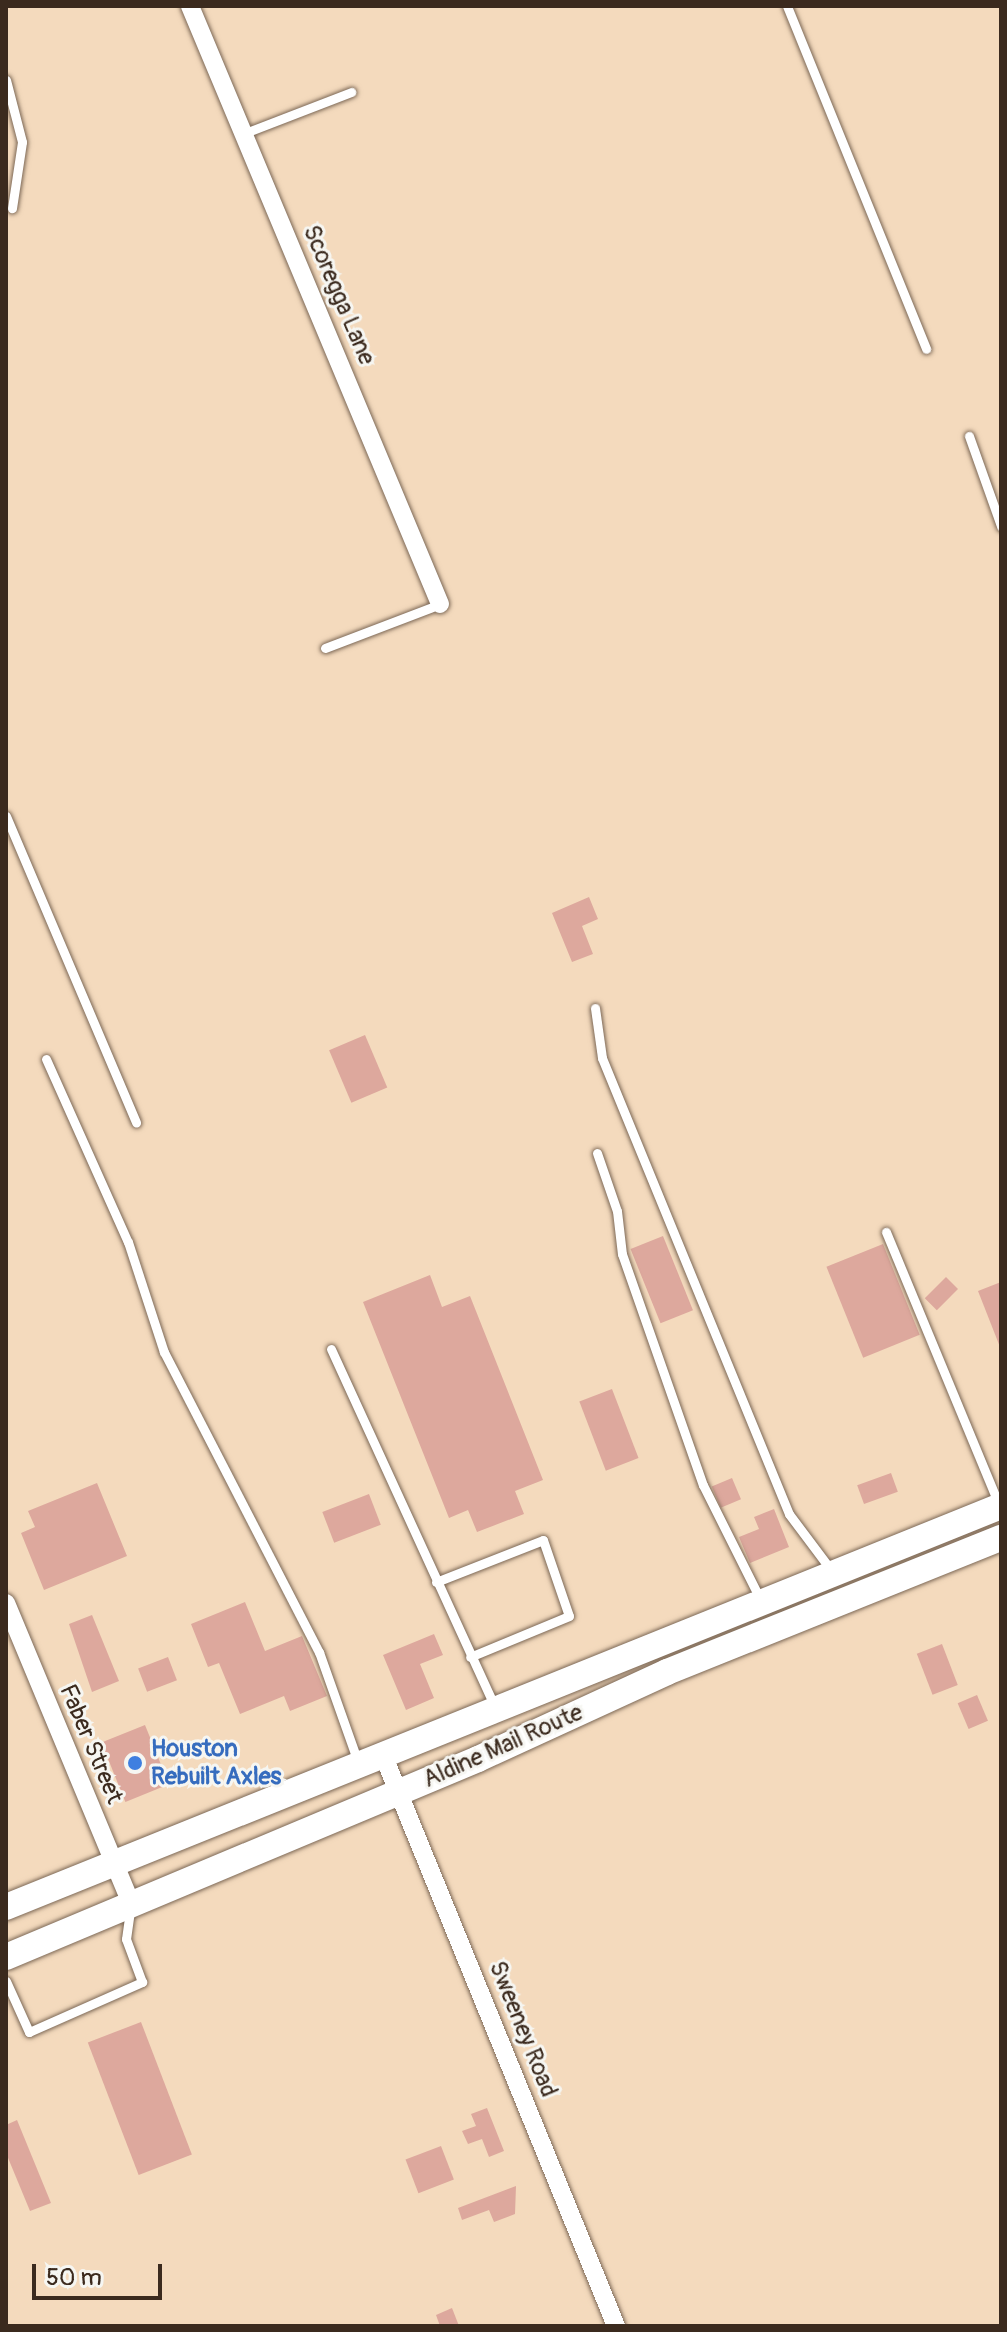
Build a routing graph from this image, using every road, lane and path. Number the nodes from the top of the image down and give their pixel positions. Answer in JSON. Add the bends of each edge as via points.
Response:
{"nodes":[{"id":1,"x":190,"y":6,"type":"edge"},
{"id":2,"x":787,"y":6,"type":"edge"},
{"id":3,"x":6,"y":80,"type":"edge"},
{"id":4,"x":351,"y":92,"type":"dead end"},
{"id":5,"x":245,"y":133,"type":"junction"},
{"id":6,"x":12,"y":208,"type":"dead end"},
{"id":7,"x":926,"y":349,"type":"dead end"},
{"id":8,"x":969,"y":436,"type":"dead end"},
{"id":9,"x":1001,"y":526,"type":"edge"},
{"id":10,"x":440,"y":604,"type":"joint"},
{"id":11,"x":325,"y":648,"type":"dead end"},
{"id":12,"x":6,"y":816,"type":"edge"},
{"id":13,"x":595,"y":1008,"type":"dead end"},
{"id":14,"x":46,"y":1059,"type":"dead end"},
{"id":15,"x":136,"y":1123,"type":"dead end"},
{"id":16,"x":597,"y":1153,"type":"dead end"},
{"id":17,"x":886,"y":1232,"type":"dead end"},
{"id":18,"x":331,"y":1349,"type":"dead end"},
{"id":19,"x":1000,"y":1506,"type":"edge"},
{"id":20,"x":1001,"y":1538,"type":"edge"},
{"id":21,"x":834,"y":1573,"type":"junction"},
{"id":22,"x":436,"y":1582,"type":"junction"},
{"id":23,"x":762,"y":1602,"type":"junction"},
{"id":24,"x":6,"y":1603,"type":"edge"},
{"id":25,"x":776,"y":1630,"type":"junction"},
{"id":26,"x":470,"y":1657,"type":"junction"},
{"id":27,"x":495,"y":1708,"type":"junction"},
{"id":28,"x":512,"y":1744,"type":"junction"},
{"id":29,"x":370,"y":1757,"type":"junction"},
{"id":30,"x":402,"y":1790,"type":"junction"},
{"id":31,"x":113,"y":1859,"type":"junction"},
{"id":32,"x":131,"y":1903,"type":"junction"},
{"id":33,"x":6,"y":1907,"type":"edge"},
{"id":34,"x":6,"y":1957,"type":"edge"},
{"id":35,"x":6,"y":1981,"type":"edge"},
{"id":36,"x":616,"y":2326,"type":"edge"}],
"edges":[{"from":1,"to":5,"type":"street","name":"Scoregga Lane"},
{"from":2,"to":7,"type":"lane"},
{"from":3,"to":6,"type":"lane","via":[[22,142]]},
{"from":4,"to":5,"type":"lane"},
{"from":5,"to":10,"type":"street","name":"Scoregga Lane"},
{"from":8,"to":9,"type":"lane"},
{"from":10,"to":11,"type":"lane"},
{"from":12,"to":15,"type":"lane"},
{"from":13,"to":21,"type":"lane","via":[[602,1058],[789,1514]]},
{"from":14,"to":29,"type":"lane","via":[[128,1242],[164,1352]]},
{"from":16,"to":23,"type":"lane","via":[[617,1211],[622,1254],[703,1485]]},
{"from":17,"to":19,"type":"lane"},
{"from":18,"to":22,"type":"lane"},
{"from":19,"to":21,"type":"main road","name":"Aldine Mail Route"},
{"from":20,"to":25,"type":"main road","name":"Aldine Mail Route"},
{"from":21,"to":23,"type":"main road","name":"Aldine Mail Route"},
{"from":22,"to":26,"type":"lane"},
{"from":22,"to":26,"type":"lane","via":[[543,1540],[569,1616]]},
{"from":23,"to":25,"type":"main road"},
{"from":23,"to":27,"type":"main road","name":"Aldine Mail Route"},
{"from":24,"to":31,"type":"street","name":"Faber Street"},
{"from":25,"to":28,"type":"main road","name":"Aldine Mail Route"},
{"from":26,"to":27,"type":"lane"},
{"from":27,"to":28,"type":"main road"},
{"from":27,"to":29,"type":"main road","name":"Aldine Mail Route"},
{"from":28,"to":30,"type":"main road","name":"Aldine Mail Route"},
{"from":29,"to":30,"type":"street","name":"Sweeney Road"},
{"from":29,"to":31,"type":"main road","name":"Aldine Mail Route"},
{"from":30,"to":32,"type":"main road","name":"Aldine Mail Route"},
{"from":30,"to":36,"type":"street","name":"Sweeney Road"},
{"from":31,"to":32,"type":"street","name":"Faber Street"},
{"from":31,"to":33,"type":"main road","name":"Aldine Mail Route"},
{"from":32,"to":34,"type":"main road","name":"Aldine Mail Route"},
{"from":32,"to":35,"type":"lane","via":[[126,1939],[142,1982],[29,2032]]}]}
